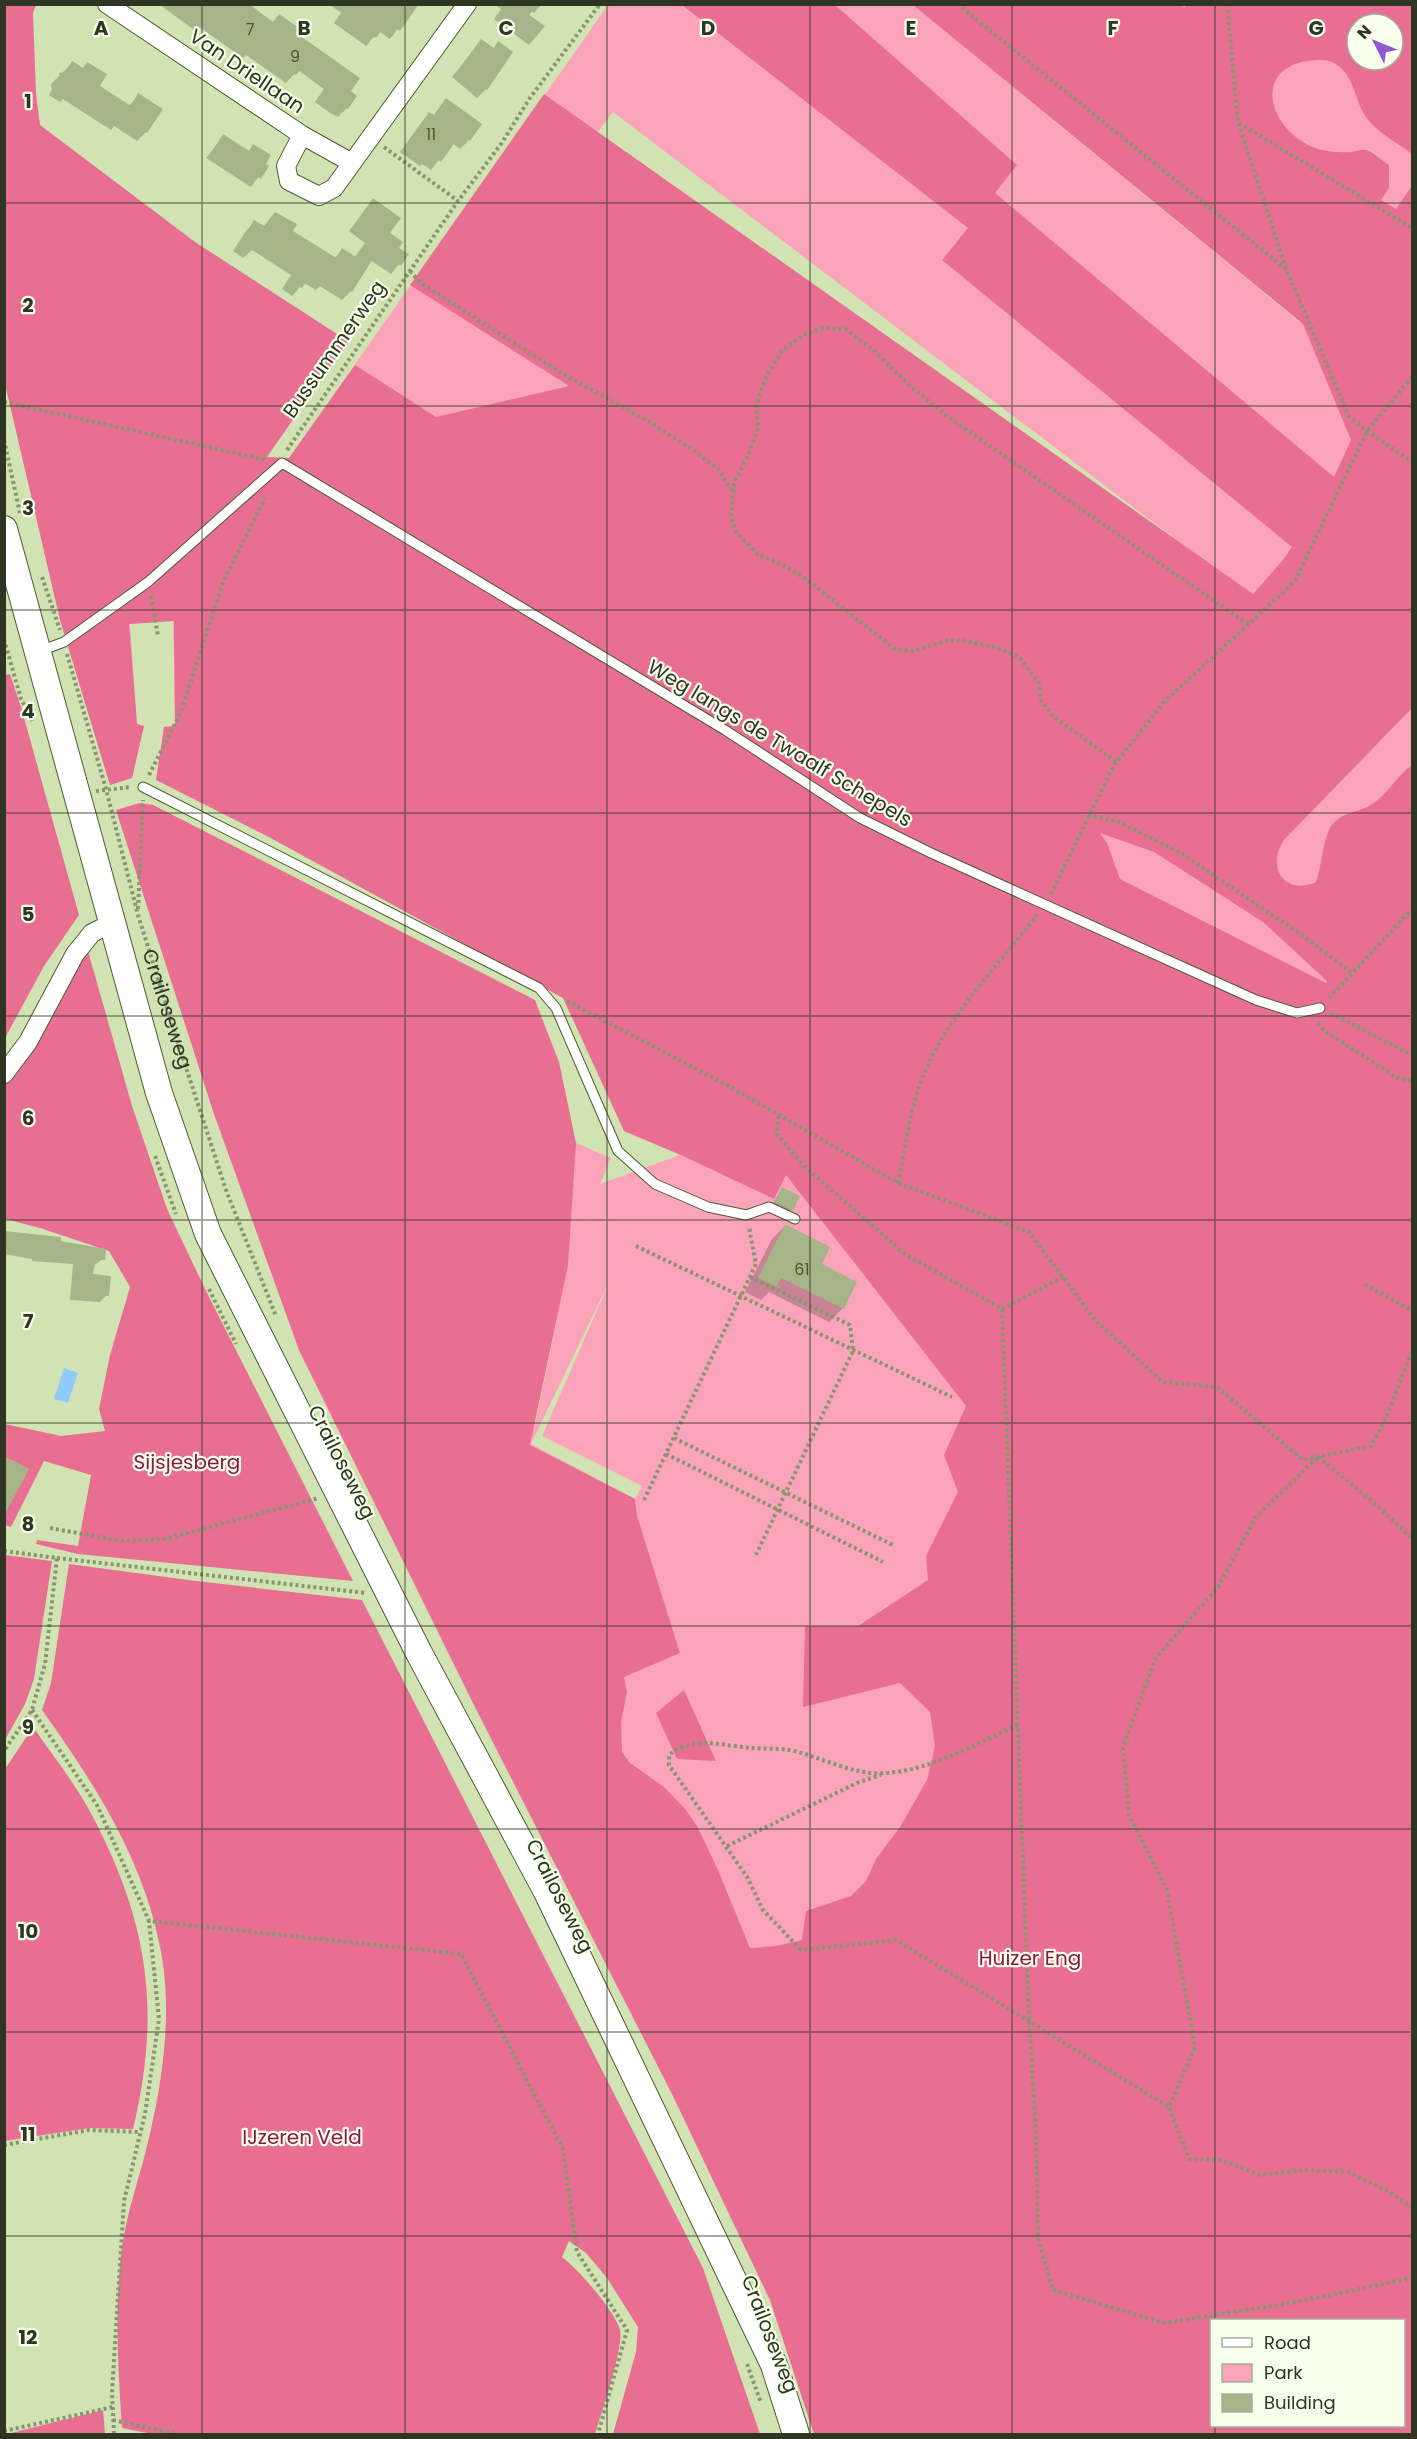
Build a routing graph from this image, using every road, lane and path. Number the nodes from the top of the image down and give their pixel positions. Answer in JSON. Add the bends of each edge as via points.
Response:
{"nodes":[{"id":1,"x":106,"y":4,"type":"edge"},
{"id":2,"x":466,"y":4,"type":"edge"},
{"id":3,"x":600,"y":4,"type":"edge"},
{"id":4,"x":957,"y":4,"type":"edge"},
{"id":5,"x":1227,"y":4,"type":"edge"},
{"id":6,"x":1238,"y":122,"type":"junction"},
{"id":7,"x":302,"y":135,"type":"junction"},
{"id":8,"x":371,"y":137,"type":"junction"},
{"id":9,"x":352,"y":163,"type":"junction"},
{"id":10,"x":458,"y":201,"type":"junction"},
{"id":11,"x":1413,"y":228,"type":"edge"},
{"id":12,"x":410,"y":271,"type":"junction"},
{"id":13,"x":1287,"y":271,"type":"junction"},
{"id":14,"x":1413,"y":377,"type":"edge"},
{"id":15,"x":4,"y":402,"type":"edge"},
{"id":16,"x":1367,"y":431,"type":"junction"},
{"id":17,"x":4,"y":440,"type":"edge"},
{"id":18,"x":1413,"y":462,"type":"edge"},
{"id":19,"x":282,"y":463,"type":"junction"},
{"id":20,"x":267,"y":493,"type":"dead end"},
{"id":21,"x":733,"y":493,"type":"junction"},
{"id":22,"x":12,"y":521,"type":"edge"},
{"id":23,"x":40,"y":574,"type":"dead end"},
{"id":24,"x":148,"y":582,"type":"junction"},
{"id":25,"x":1249,"y":625,"type":"junction"},
{"id":26,"x":158,"y":636,"type":"dead end"},
{"id":27,"x":64,"y":642,"type":"junction"},
{"id":28,"x":38,"y":652,"type":"junction"},
{"id":29,"x":1116,"y":762,"type":"junction"},
{"id":30,"x":143,"y":787,"type":"junction"},
{"id":31,"x":106,"y":789,"type":"junction"},
{"id":32,"x":1088,"y":815,"type":"junction"},
{"id":33,"x":1046,"y":905,"type":"junction"},
{"id":34,"x":1413,"y":909,"type":"edge"},
{"id":35,"x":138,"y":915,"type":"junction"},
{"id":36,"x":112,"y":923,"type":"junction"},
{"id":37,"x":1352,"y":973,"type":"junction"},
{"id":38,"x":539,"y":988,"type":"junction"},
{"id":39,"x":1320,"y":1008,"type":"junction"},
{"id":40,"x":1308,"y":1010,"type":"junction"},
{"id":41,"x":1413,"y":1055,"type":"edge"},
{"id":42,"x":4,"y":1074,"type":"edge"},
{"id":43,"x":1413,"y":1081,"type":"edge"},
{"id":44,"x":779,"y":1116,"type":"junction"},
{"id":45,"x":898,"y":1183,"type":"junction"},
{"id":46,"x":746,"y":1215,"type":"junction"},
{"id":47,"x":795,"y":1219,"type":"dead end"},
{"id":48,"x":636,"y":1246,"type":"dead end"},
{"id":49,"x":750,"y":1277,"type":"junction"},
{"id":50,"x":1064,"y":1277,"type":"junction"},
{"id":51,"x":1365,"y":1284,"type":"dead end"},
{"id":52,"x":741,"y":1297,"type":"junction"},
{"id":53,"x":1002,"y":1309,"type":"junction"},
{"id":54,"x":1413,"y":1311,"type":"edge"},
{"id":55,"x":279,"y":1324,"type":"dead end"},
{"id":56,"x":853,"y":1351,"type":"junction"},
{"id":57,"x":1413,"y":1351,"type":"edge"},
{"id":58,"x":952,"y":1397,"type":"dead end"},
{"id":59,"x":674,"y":1438,"type":"junction"},
{"id":60,"x":666,"y":1454,"type":"junction"},
{"id":61,"x":1318,"y":1457,"type":"junction"},
{"id":62,"x":336,"y":1490,"type":"junction"},
{"id":63,"x":786,"y":1492,"type":"junction"},
{"id":64,"x":644,"y":1500,"type":"dead end"},
{"id":65,"x":778,"y":1509,"type":"junction"},
{"id":66,"x":50,"y":1528,"type":"dead end"},
{"id":67,"x":1413,"y":1538,"type":"edge"},
{"id":68,"x":895,"y":1546,"type":"dead end"},
{"id":69,"x":4,"y":1551,"type":"edge"},
{"id":70,"x":756,"y":1555,"type":"dead end"},
{"id":71,"x":57,"y":1558,"type":"junction"},
{"id":72,"x":884,"y":1562,"type":"dead end"},
{"id":73,"x":384,"y":1583,"type":"junction"},
{"id":74,"x":32,"y":1710,"type":"junction"},
{"id":75,"x":1018,"y":1725,"type":"junction"},
{"id":76,"x":4,"y":1751,"type":"edge"},
{"id":77,"x":886,"y":1773,"type":"junction"},
{"id":78,"x":727,"y":1846,"type":"junction"},
{"id":79,"x":149,"y":1921,"type":"junction"},
{"id":80,"x":1029,"y":2019,"type":"junction"},
{"id":81,"x":1169,"y":2107,"type":"junction"},
{"id":82,"x":141,"y":2132,"type":"junction"},
{"id":83,"x":4,"y":2145,"type":"edge"},
{"id":84,"x":1413,"y":2208,"type":"edge"},
{"id":85,"x":1413,"y":2278,"type":"edge"},
{"id":86,"x":112,"y":2407,"type":"junction"},
{"id":87,"x":113,"y":2420,"type":"junction"},
{"id":88,"x":4,"y":2431,"type":"edge"},
{"id":89,"x":114,"y":2434,"type":"edge"},
{"id":90,"x":177,"y":2434,"type":"edge"},
{"id":91,"x":597,"y":2434,"type":"edge"},
{"id":92,"x":796,"y":2434,"type":"edge"}],
"edges":[{"from":1,"to":7,"type":"street","name":"Van Driellaan"},
{"from":2,"to":8,"type":"street"},
{"from":3,"to":10,"type":"path","name":"Bussummerweg"},
{"from":4,"to":13,"type":"path"},
{"from":5,"to":6,"type":"path"},
{"from":6,"to":11,"type":"path"},
{"from":6,"to":13,"type":"path"},
{"from":7,"to":9,"type":"street","name":"Van Driellaan"},
{"from":7,"to":9,"type":"street","name":"Van Driellaan","via":[[286,166],[289,182],[319,196],[334,188]]},
{"from":8,"to":9,"type":"street"},
{"from":8,"to":10,"type":"path"},
{"from":10,"to":12,"type":"path","name":"Bussummerweg"},
{"from":12,"to":19,"type":"path","name":"Bussummerweg","via":[[289,445]]},
{"from":12,"to":21,"type":"path","via":[[421,284],[562,374],[693,450],[718,469]]},
{"from":13,"to":16,"type":"path","via":[[1349,416]]},
{"from":14,"to":16,"type":"path"},
{"from":15,"to":19,"type":"path"},
{"from":16,"to":18,"type":"path"},
{"from":16,"to":25,"type":"path","via":[[1295,581]]},
{"from":17,"to":22,"type":"path"},
{"from":19,"to":24,"type":"lane"},
{"from":19,"to":33,"type":"lane","name":"Weg langs de Twaalf Schepels","via":[[725,730],[860,818]]},
{"from":20,"to":30,"type":"path","via":[[223,582],[181,712]]},
{"from":21,"to":25,"type":"path","via":[[758,429],[759,396],[782,351],[803,335],[824,328],[845,329],[948,417]]},
{"from":21,"to":29,"type":"path","via":[[731,518],[737,533],[758,555],[806,579],[895,649],[914,651],[948,640],[965,641],[1019,657],[1039,683],[1041,701],[1053,716]]},
{"from":22,"to":28,"type":"main road","name":"Crailoseweg"},
{"from":23,"to":27,"type":"path","name":"Crailoseweg"},
{"from":24,"to":26,"type":"path"},
{"from":24,"to":27,"type":"lane"},
{"from":25,"to":29,"type":"path","via":[[1165,701]]},
{"from":27,"to":28,"type":"lane"},
{"from":27,"to":31,"type":"path","name":"Crailoseweg"},
{"from":28,"to":36,"type":"main road","name":"Crailoseweg"},
{"from":29,"to":32,"type":"path"},
{"from":30,"to":31,"type":"path"},
{"from":30,"to":35,"type":"path"},
{"from":30,"to":38,"type":"lane"},
{"from":31,"to":35,"type":"path","name":"Crailoseweg"},
{"from":32,"to":33,"type":"path"},
{"from":32,"to":37,"type":"path","via":[[1119,822],[1180,853]]},
{"from":33,"to":40,"type":"lane","name":"Weg langs de Twaalf Schepels","via":[[1256,1000],[1297,1013]]},
{"from":33,"to":45,"type":"path","via":[[975,988],[939,1041],[920,1085]]},
{"from":34,"to":37,"type":"path"},
{"from":35,"to":55,"type":"path","name":"Crailoseweg","via":[[226,1190]]},
{"from":36,"to":42,"type":"street","via":[[92,933],[75,954],[28,1042]]},
{"from":36,"to":62,"type":"main road","name":"Crailoseweg","via":[[159,1093],[208,1234]]},
{"from":37,"to":39,"type":"path"},
{"from":38,"to":44,"type":"path"},
{"from":38,"to":46,"type":"lane","via":[[555,1008],[618,1151],[655,1184],[708,1207]]},
{"from":39,"to":40,"type":"lane","name":"Weg langs de Twaalf Schepels"},
{"from":39,"to":41,"type":"path"},
{"from":40,"to":43,"type":"path","via":[[1326,1032],[1398,1078]]},
{"from":44,"to":45,"type":"path"},
{"from":44,"to":53,"type":"path","via":[[776,1133],[805,1167],[905,1254]]},
{"from":45,"to":50,"type":"path","via":[[1029,1232]]},
{"from":46,"to":47,"type":"lane","via":[[769,1207]]},
{"from":46,"to":49,"type":"path","via":[[756,1264]]},
{"from":48,"to":52,"type":"path"},
{"from":49,"to":52,"type":"path"},
{"from":49,"to":56,"type":"path","via":[[850,1325]]},
{"from":50,"to":53,"type":"path"},
{"from":50,"to":61,"type":"path","via":[[1096,1321],[1163,1382],[1216,1387],[1303,1460]]},
{"from":51,"to":54,"type":"path"},
{"from":52,"to":56,"type":"path"},
{"from":52,"to":59,"type":"path"},
{"from":53,"to":75,"type":"path"},
{"from":56,"to":58,"type":"path"},
{"from":56,"to":63,"type":"path"},
{"from":57,"to":61,"type":"path","via":[[1371,1446]]},
{"from":59,"to":60,"type":"path"},
{"from":59,"to":63,"type":"path"},
{"from":60,"to":64,"type":"path"},
{"from":60,"to":65,"type":"path"},
{"from":61,"to":67,"type":"path"},
{"from":61,"to":81,"type":"path","via":[[1256,1517],[1218,1587],[1155,1659],[1123,1748],[1129,1815],[1167,1890],[1196,2048]]},
{"from":62,"to":66,"type":"path","via":[[268,1514],[165,1539],[121,1542]]},
{"from":62,"to":73,"type":"main road","name":"Crailoseweg"},
{"from":63,"to":65,"type":"path"},
{"from":63,"to":68,"type":"path"},
{"from":65,"to":70,"type":"path"},
{"from":65,"to":72,"type":"path"},
{"from":69,"to":71,"type":"path"},
{"from":71,"to":73,"type":"path","via":[[366,1593]]},
{"from":71,"to":74,"type":"path","via":[[45,1664]]},
{"from":73,"to":92,"type":"main road","name":"Crailoseweg","via":[[552,1902],[774,2365]]},
{"from":74,"to":76,"type":"path"},
{"from":74,"to":79,"type":"path","via":[[97,1805]]},
{"from":75,"to":77,"type":"path","via":[[931,1764]]},
{"from":75,"to":80,"type":"path"},
{"from":77,"to":78,"type":"path","via":[[859,1782]]},
{"from":77,"to":78,"type":"path","via":[[863,1772],[789,1750],[709,1743],[676,1748],[669,1755],[669,1765]]},
{"from":78,"to":80,"type":"path","via":[[763,1910],[801,1950],[896,1940]]},
{"from":79,"to":82,"type":"path","via":[[159,2019]]},
{"from":79,"to":91,"type":"path","via":[[461,1954],[563,2149],[577,2252],[627,2330]]},
{"from":80,"to":81,"type":"path"},
{"from":80,"to":85,"type":"path","via":[[1038,2238],[1053,2290],[1164,2323]]},
{"from":81,"to":84,"type":"path","via":[[1189,2159],[1222,2160],[1259,2175],[1307,2170],[1348,2172]]},
{"from":82,"to":83,"type":"path","via":[[89,2130]]},
{"from":82,"to":86,"type":"path","via":[[124,2201]]},
{"from":86,"to":87,"type":"path"},
{"from":86,"to":88,"type":"path"},
{"from":87,"to":89,"type":"path"},
{"from":87,"to":90,"type":"path"}]}
